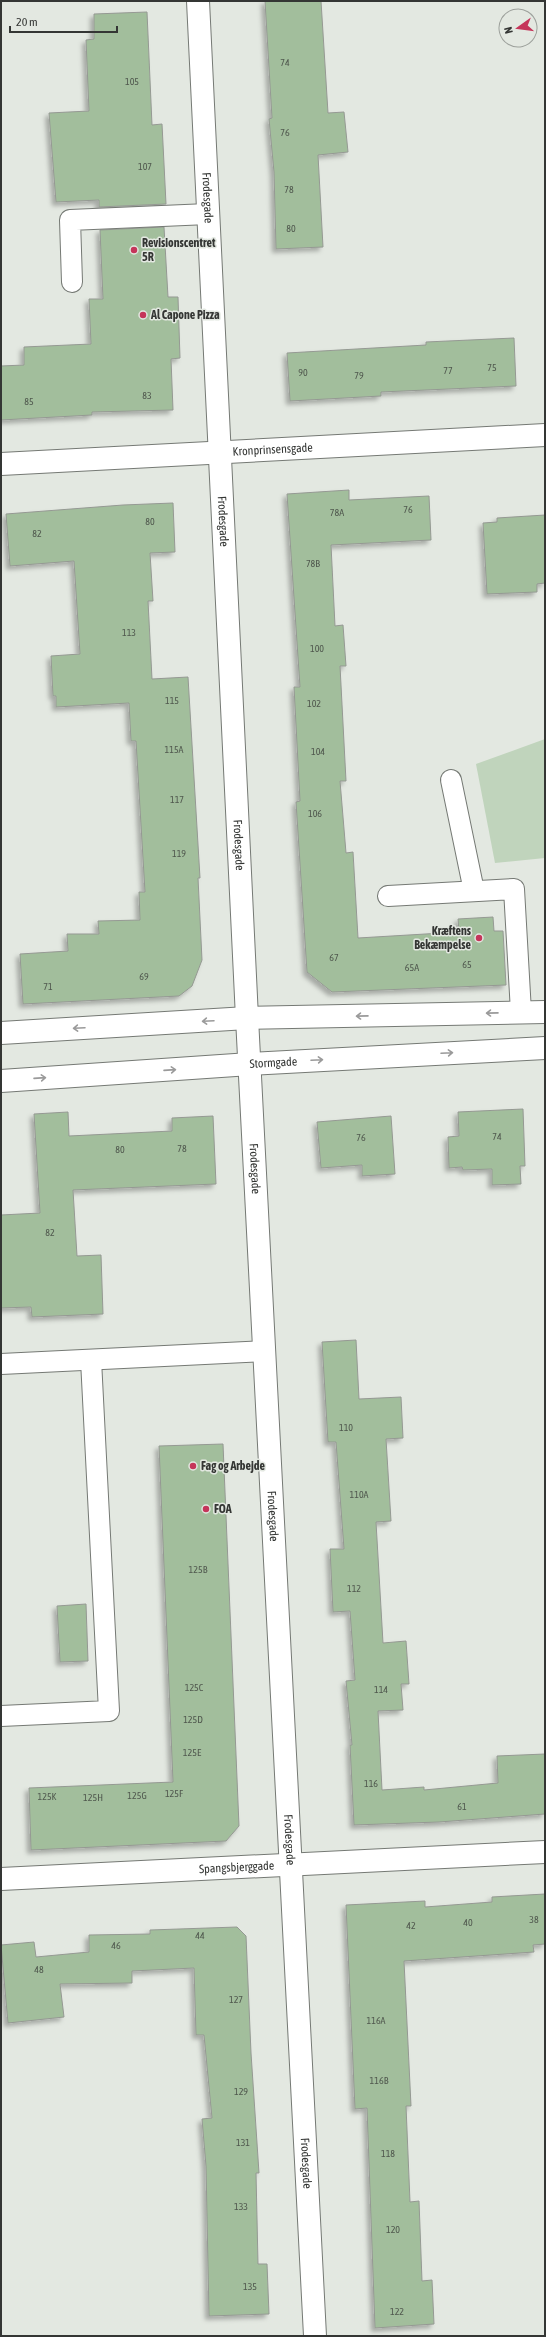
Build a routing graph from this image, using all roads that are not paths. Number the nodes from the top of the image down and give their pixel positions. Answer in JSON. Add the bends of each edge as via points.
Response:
{"nodes":[{"id":1,"x":198,"y":1,"type":"edge"},
{"id":2,"x":208,"y":214,"type":"junction"},
{"id":3,"x":72,"y":282,"type":"dead end"},
{"id":4,"x":545,"y":434,"type":"edge"},
{"id":5,"x":221,"y":451,"type":"junction"},
{"id":6,"x":1,"y":464,"type":"edge"},
{"id":7,"x":451,"y":780,"type":"dead end"},
{"id":8,"x":474,"y":892,"type":"junction"},
{"id":9,"x":388,"y":896,"type":"dead end"},
{"id":10,"x":521,"y":1012,"type":"junction"},
{"id":11,"x":545,"y":1012,"type":"edge"},
{"id":12,"x":247,"y":1018,"type":"junction"},
{"id":13,"x":1,"y":1033,"type":"edge"},
{"id":14,"x":545,"y":1048,"type":"edge"},
{"id":15,"x":250,"y":1064,"type":"junction"},
{"id":16,"x":1,"y":1081,"type":"edge"},
{"id":17,"x":265,"y":1351,"type":"junction"},
{"id":18,"x":91,"y":1360,"type":"junction"},
{"id":19,"x":1,"y":1364,"type":"edge"},
{"id":20,"x":1,"y":1716,"type":"edge"},
{"id":21,"x":545,"y":1852,"type":"edge"},
{"id":22,"x":291,"y":1865,"type":"junction"},
{"id":23,"x":1,"y":1879,"type":"edge"},
{"id":24,"x":315,"y":2336,"type":"edge"}],
"edges":[{"from":1,"to":2,"type":"main road","name":"Frodesgade"},
{"from":2,"to":3,"type":"lane","via":[[70,220]]},
{"from":2,"to":5,"type":"main road","name":"Frodesgade"},
{"from":4,"to":5,"type":"main road","name":"Kronprinsensgade"},
{"from":5,"to":6,"type":"main road","name":"Kronprinsensgade"},
{"from":5,"to":12,"type":"main road","name":"Frodesgade"},
{"from":7,"to":8,"type":"lane"},
{"from":8,"to":9,"type":"lane"},
{"from":8,"to":10,"type":"lane","via":[[514,889]]},
{"from":10,"to":11,"type":"main road"},
{"from":10,"to":12,"type":"main road","one_way":true},
{"from":12,"to":13,"type":"main road","one_way":true},
{"from":12,"to":15,"type":"main road","name":"Frodesgade"},
{"from":15,"to":14,"type":"main road","name":"Stormgade","one_way":true},
{"from":16,"to":15,"type":"main road","name":"Stormgade","one_way":true},
{"from":15,"to":17,"type":"main road","name":"Frodesgade"},
{"from":17,"to":18,"type":"lane"},
{"from":17,"to":22,"type":"main road","name":"Frodesgade"},
{"from":18,"to":19,"type":"lane"},
{"from":18,"to":20,"type":"lane","via":[[109,1711]]},
{"from":21,"to":22,"type":"main road","name":"Spangsbjerggade"},
{"from":22,"to":23,"type":"main road","name":"Spangsbjerggade"},
{"from":22,"to":24,"type":"main road","name":"Frodesgade"}]}
